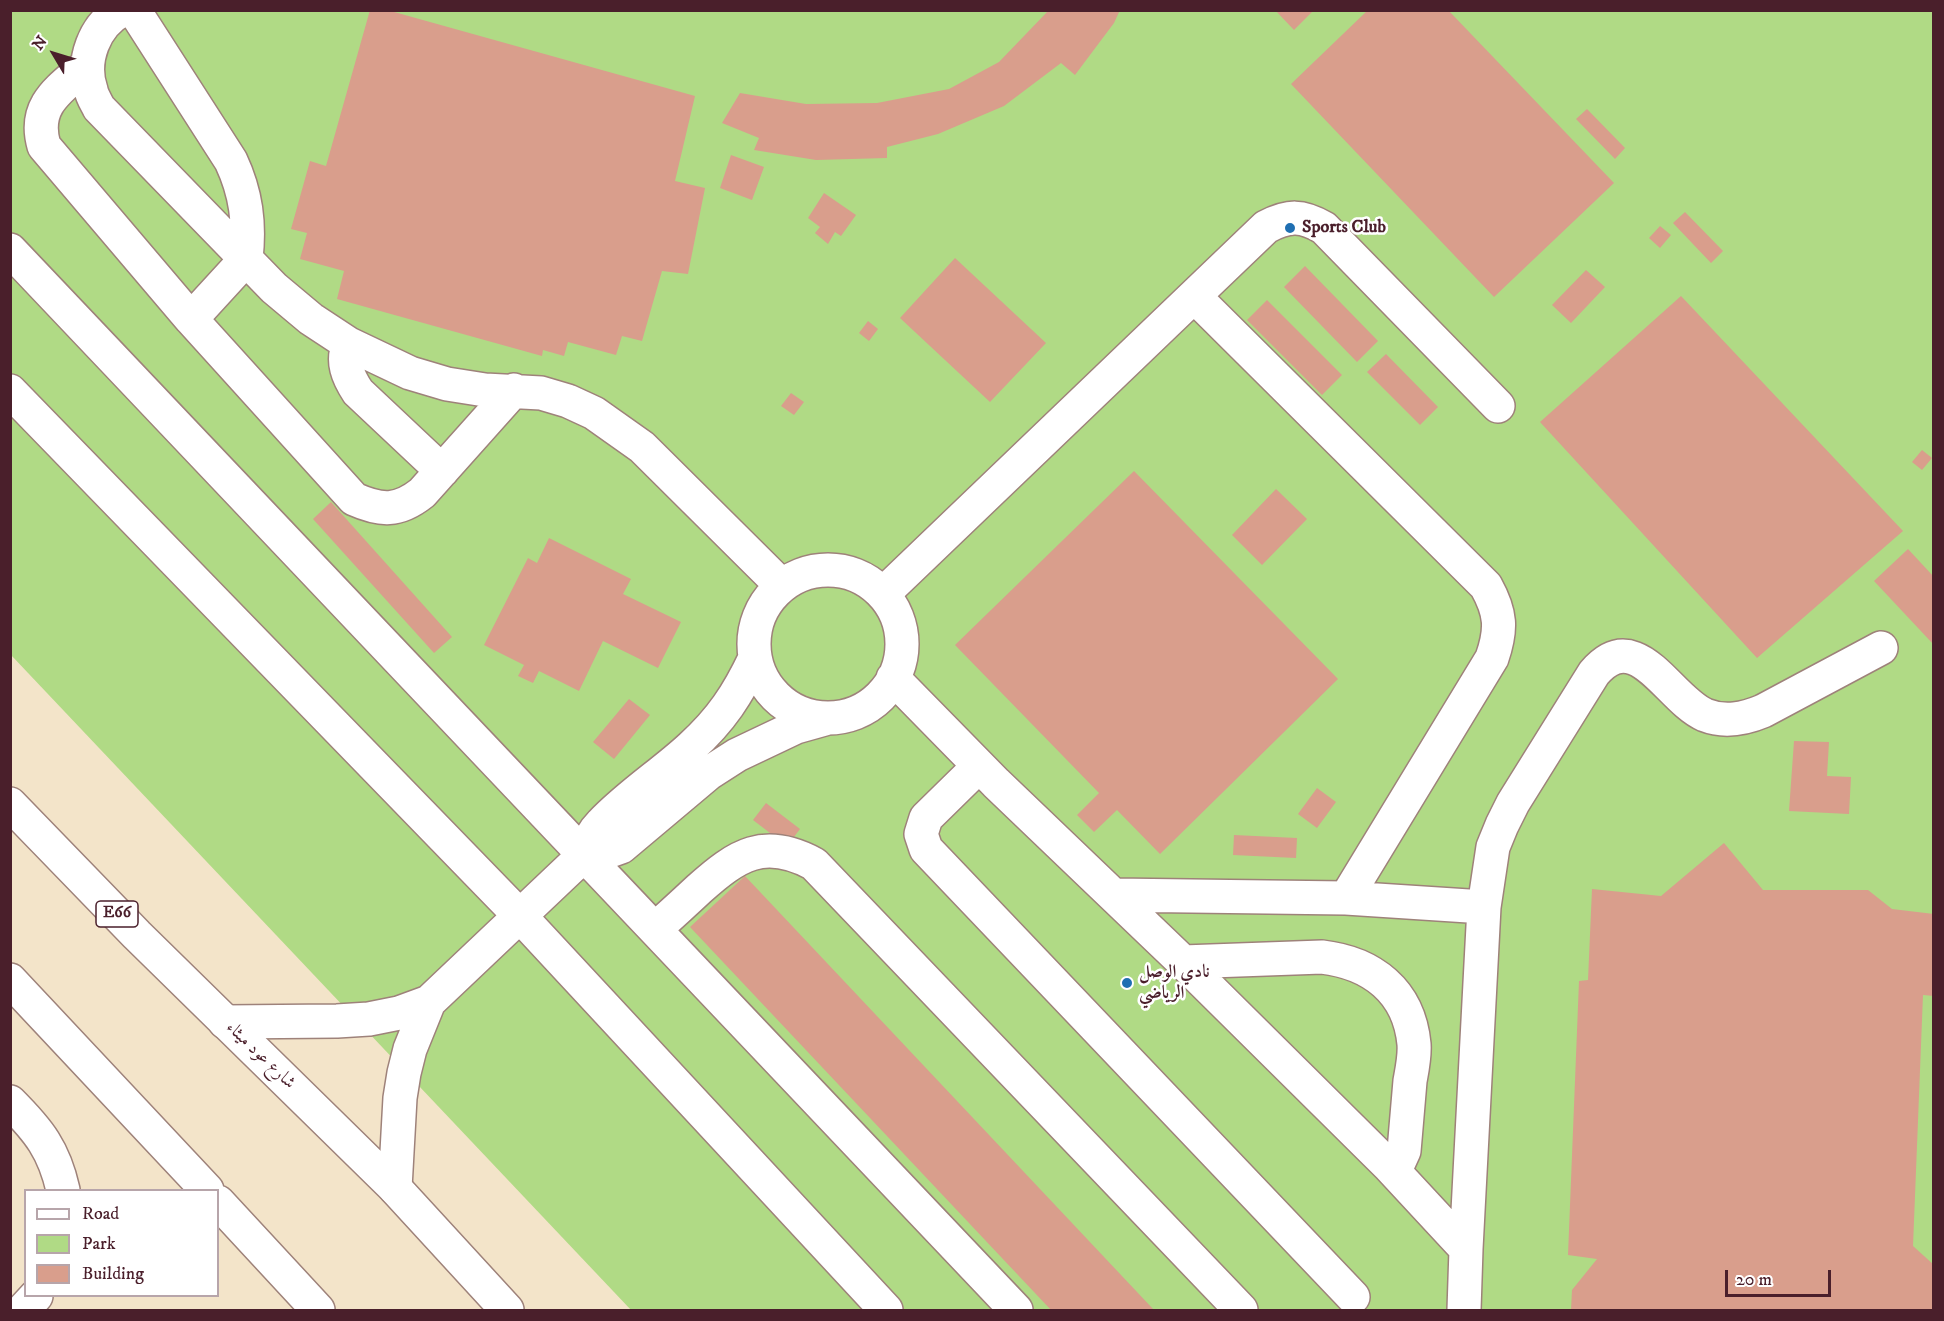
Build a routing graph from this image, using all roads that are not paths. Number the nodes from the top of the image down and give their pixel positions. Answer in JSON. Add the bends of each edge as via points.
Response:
{"nodes":[{"id":1,"x":122,"y":10,"type":"edge"},
{"id":2,"x":134,"y":10,"type":"edge"},
{"id":3,"x":87,"y":65,"type":"junction"},
{"id":4,"x":10,"y":250,"type":"edge"},
{"id":5,"x":246,"y":259,"type":"junction"},
{"id":6,"x":1194,"y":296,"type":"junction"},
{"id":7,"x":191,"y":320,"type":"junction"},
{"id":8,"x":349,"y":344,"type":"junction"},
{"id":9,"x":513,"y":390,"type":"junction"},
{"id":10,"x":10,"y":391,"type":"edge"},
{"id":11,"x":1498,"y":406,"type":"dead end"},
{"id":12,"x":442,"y":471,"type":"junction"},
{"id":13,"x":782,"y":586,"type":"junction"},
{"id":14,"x":883,"y":594,"type":"junction"},
{"id":15,"x":1881,"y":648,"type":"dead end"},
{"id":16,"x":755,"y":658,"type":"junction"},
{"id":17,"x":893,"y":678,"type":"junction"},
{"id":18,"x":828,"y":718,"type":"junction"},
{"id":19,"x":979,"y":766,"type":"junction"},
{"id":20,"x":10,"y":804,"type":"edge"},
{"id":21,"x":584,"y":856,"type":"junction"},
{"id":22,"x":1113,"y":895,"type":"junction"},
{"id":23,"x":1346,"y":898,"type":"junction"},
{"id":24,"x":1484,"y":907,"type":"junction"},
{"id":25,"x":520,"y":916,"type":"junction"},
{"id":26,"x":655,"y":929,"type":"junction"},
{"id":27,"x":1183,"y":962,"type":"junction"},
{"id":28,"x":12,"y":981,"type":"edge"},
{"id":29,"x":429,"y":1002,"type":"junction"},
{"id":30,"x":225,"y":1022,"type":"junction"},
{"id":31,"x":10,"y":1102,"type":"edge"},
{"id":32,"x":1389,"y":1166,"type":"junction"},
{"id":33,"x":395,"y":1188,"type":"junction"},
{"id":34,"x":62,"y":1189,"type":"edge"},
{"id":35,"x":205,"y":1189,"type":"edge"},
{"id":36,"x":219,"y":1203,"type":"edge"},
{"id":37,"x":1466,"y":1249,"type":"junction"},
{"id":38,"x":35,"y":1297,"type":"edge"},
{"id":39,"x":1353,"y":1297,"type":"dead end"},
{"id":40,"x":23,"y":1311,"type":"edge"},
{"id":41,"x":318,"y":1311,"type":"edge"},
{"id":42,"x":507,"y":1311,"type":"edge"},
{"id":43,"x":886,"y":1311,"type":"edge"},
{"id":44,"x":1016,"y":1311,"type":"edge"},
{"id":45,"x":1241,"y":1311,"type":"edge"},
{"id":46,"x":1464,"y":1311,"type":"edge"}],
"edges":[{"from":1,"to":3,"type":"main road","via":[[99,30]]},
{"from":2,"to":5,"type":"main road","via":[[240,180],[248,219]]},
{"from":3,"to":5,"type":"main road","via":[[90,89],[99,108]]},
{"from":3,"to":7,"type":"main road","via":[[44,108],[40,133],[44,146]]},
{"from":4,"to":21,"type":"main road"},
{"from":5,"to":7,"type":"main road"},
{"from":5,"to":8,"type":"main road","via":[[311,319]]},
{"from":6,"to":11,"type":"main road","via":[[1266,227],[1280,220],[1311,220],[1324,228]]},
{"from":6,"to":14,"type":"main road"},
{"from":6,"to":23,"type":"main road","via":[[1486,586],[1495,602],[1499,621],[1492,657]]},
{"from":7,"to":12,"type":"main road","via":[[354,499],[381,508],[410,503]]},
{"from":8,"to":9,"type":"main road","via":[[410,373],[447,384]]},
{"from":8,"to":12,"type":"main road","via":[[346,367],[358,392]]},
{"from":9,"to":12,"type":"main road"},
{"from":9,"to":13,"type":"main road","via":[[568,401],[617,428],[642,447]]},
{"from":10,"to":25,"type":"main road"},
{"from":13,"to":14,"type":"main road","via":[[803,575],[842,571],[857,575]]},
{"from":13,"to":16,"type":"main road","via":[[758,618]]},
{"from":14,"to":17,"type":"main road","via":[[895,612],[901,634],[901,657]]},
{"from":15,"to":24,"type":"main road","via":[[1763,711],[1734,720],[1711,717],[1691,707],[1643,662],[1630,656],[1603,662],[1502,825],[1493,847]]},
{"from":16,"to":18,"type":"main road","via":[[762,678],[789,708]]},
{"from":16,"to":21,"type":"main road","via":[[727,710],[691,747],[601,824]]},
{"from":17,"to":18,"type":"main road","via":[[880,697],[865,708],[847,716]]},
{"from":17,"to":19,"type":"main road"},
{"from":18,"to":21,"type":"main road","via":[[796,727],[737,755],[709,773],[621,848]]},
{"from":19,"to":22,"type":"main road"},
{"from":19,"to":39,"type":"main road","via":[[926,818],[921,834],[926,849]]},
{"from":20,"to":30,"type":"main road","name":"شارع عود ميثاء","number":"E66"},
{"from":21,"to":25,"type":"main road"},
{"from":21,"to":26,"type":"main road"},
{"from":22,"to":23,"type":"main road"},
{"from":22,"to":27,"type":"main road"},
{"from":23,"to":24,"type":"main road"},
{"from":24,"to":37,"type":"main road"},
{"from":25,"to":29,"type":"main road"},
{"from":25,"to":43,"type":"main road"},
{"from":26,"to":44,"type":"main road"},
{"from":26,"to":45,"type":"main road","via":[[721,870],[743,856],[783,852],[814,864]]},
{"from":27,"to":32,"type":"main road"},
{"from":27,"to":32,"type":"main road","via":[[1340,959],[1374,974],[1388,986],[1411,1024],[1414,1046],[1404,1151],[1399,1162]]},
{"from":28,"to":35,"type":"main road"},
{"from":29,"to":30,"type":"main road","via":[[369,1019]]},
{"from":29,"to":33,"type":"main road","via":[[404,1073]]},
{"from":30,"to":33,"type":"main road","name":"شارع عود ميثاء","number":"E66"},
{"from":31,"to":34,"type":"main road","via":[[34,1126],[52,1156]]},
{"from":32,"to":37,"type":"main road"},
{"from":33,"to":42,"type":"main road","name":"شارع عود ميثاء","number":"E66"},
{"from":36,"to":41,"type":"main road"},
{"from":37,"to":46,"type":"main road"},
{"from":38,"to":40,"type":"main road"}]}
